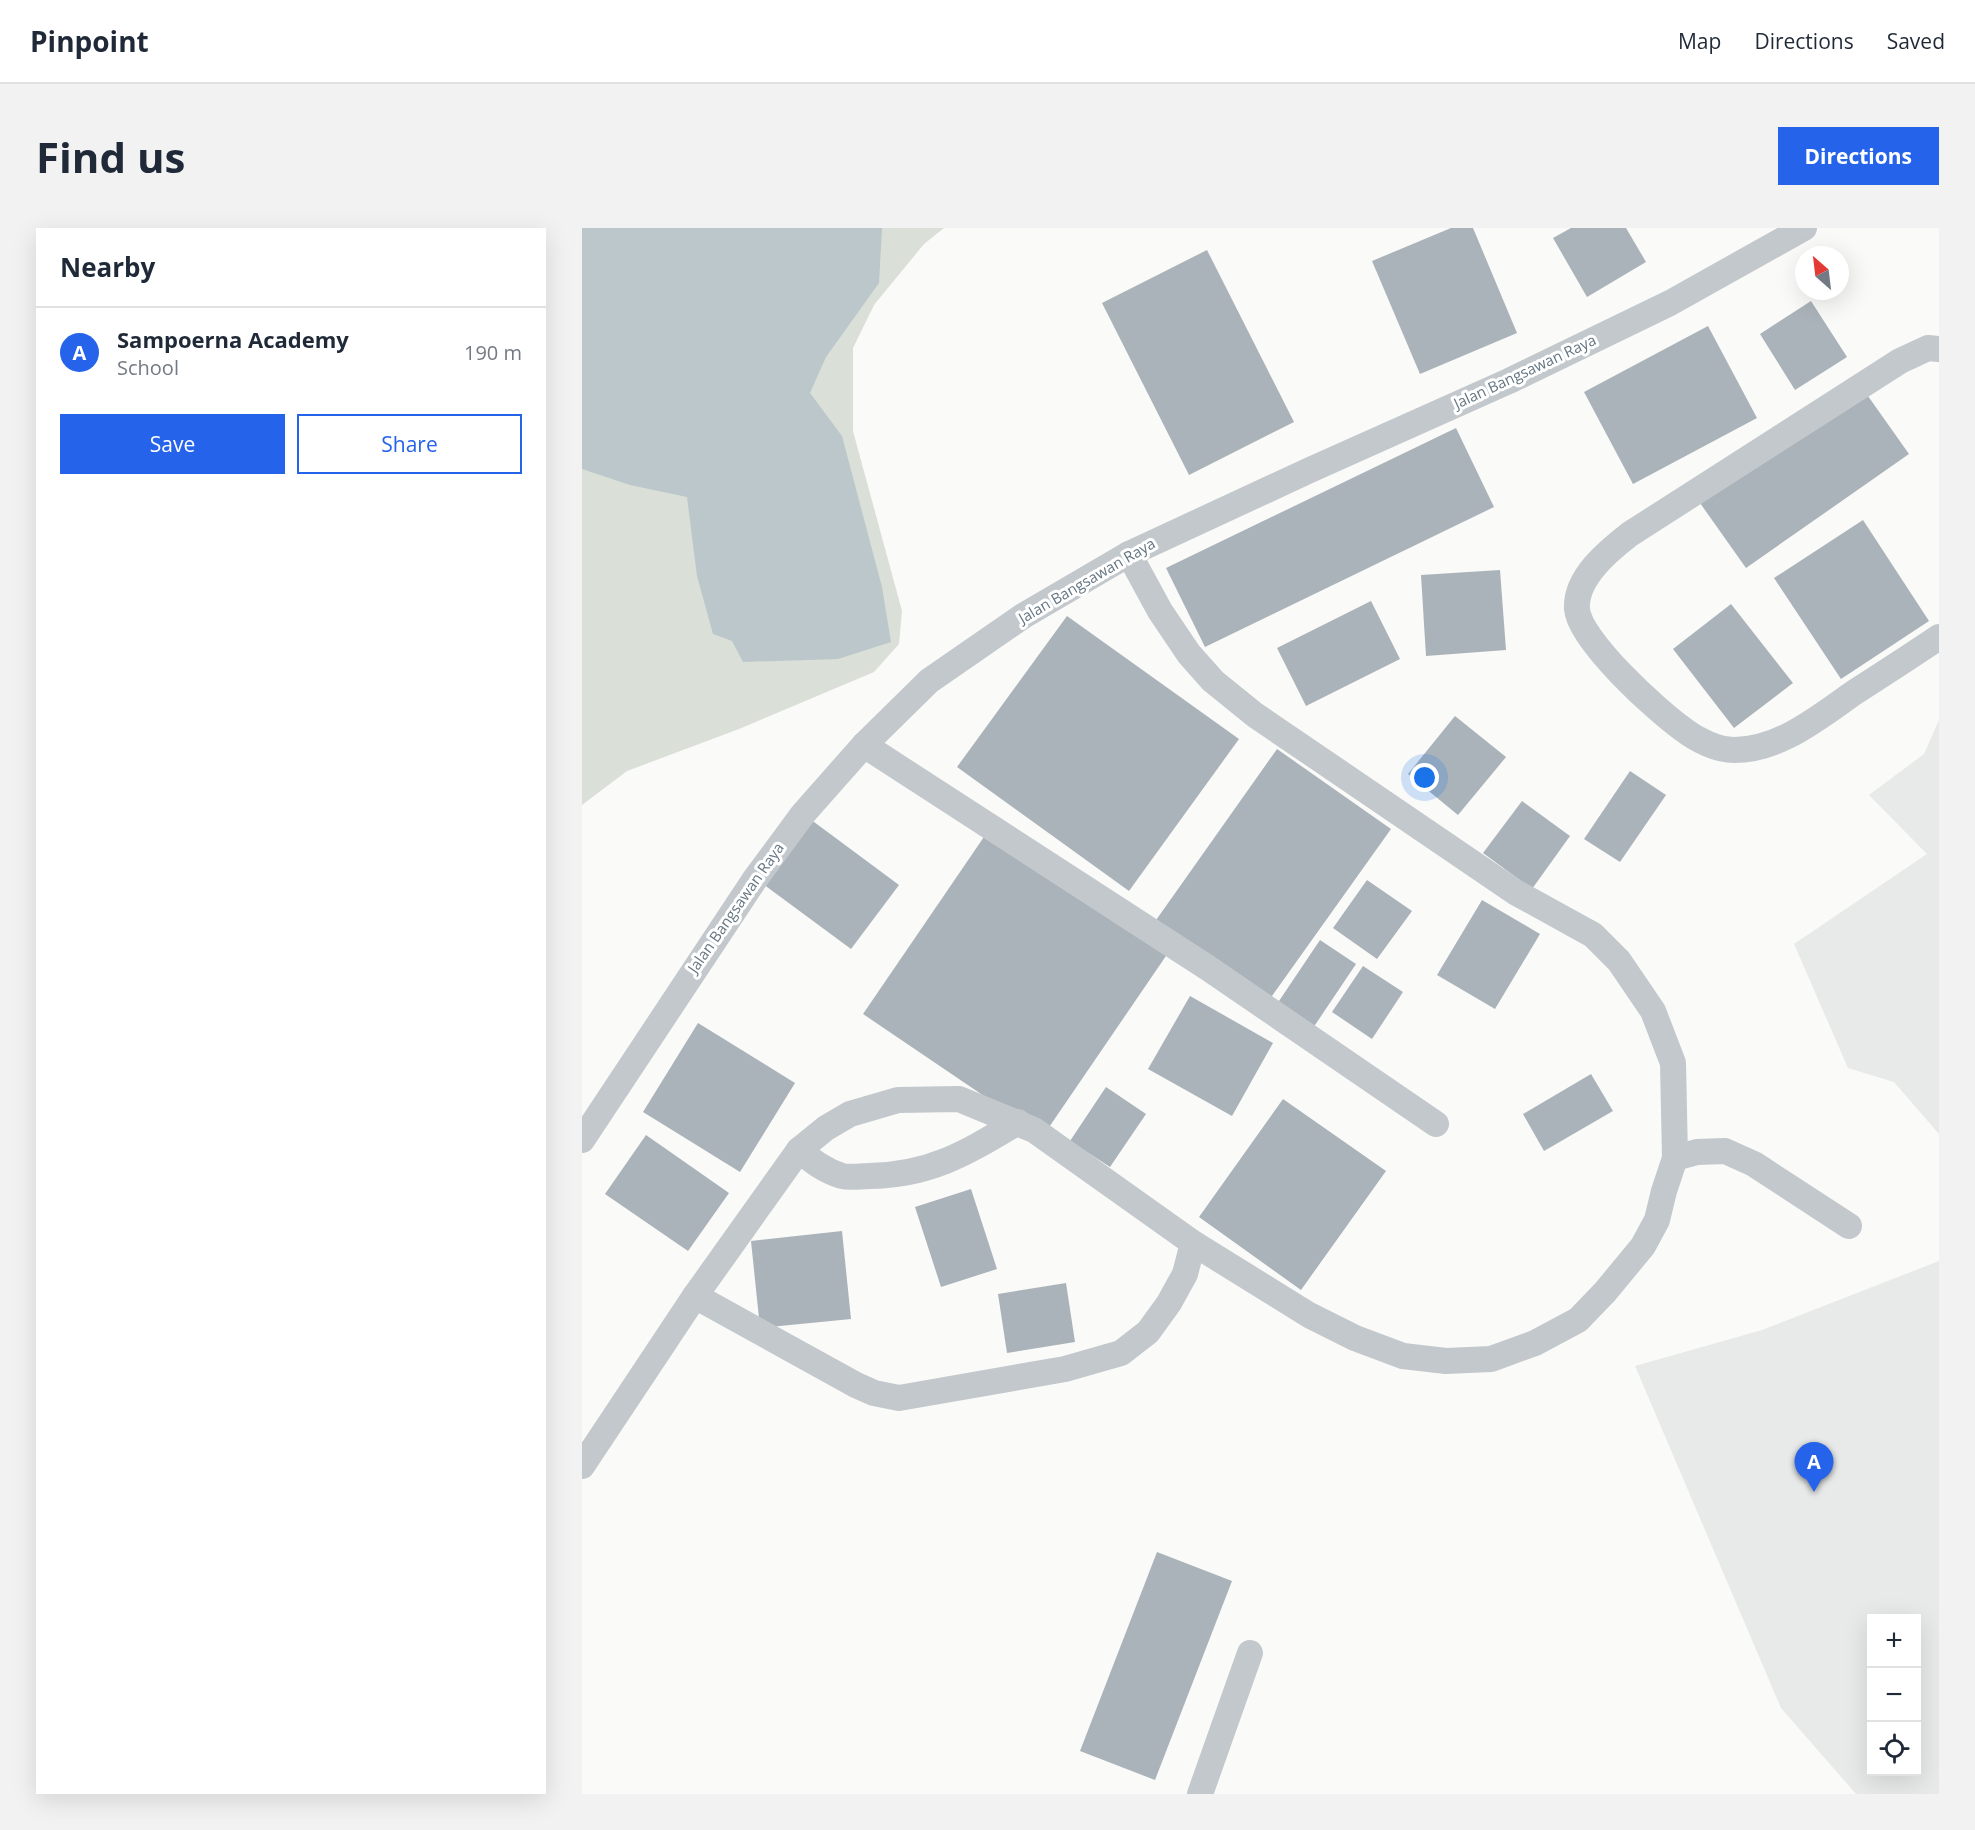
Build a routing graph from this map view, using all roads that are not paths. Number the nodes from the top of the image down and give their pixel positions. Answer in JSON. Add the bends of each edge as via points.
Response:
{"nodes":[{"id":1,"x":1804,"y":228,"type":"edge"},
{"id":2,"x":1939,"y":348,"type":"edge"},
{"id":3,"x":1130,"y":554,"type":"junction"},
{"id":4,"x":1939,"y":637,"type":"edge"},
{"id":5,"x":864,"y":745,"type":"junction"},
{"id":6,"x":1018,"y":1122,"type":"junction"},
{"id":7,"x":1436,"y":1124,"type":"dead end"},
{"id":8,"x":582,"y":1140,"type":"edge"},
{"id":9,"x":799,"y":1150,"type":"junction"},
{"id":10,"x":1675,"y":1158,"type":"junction"},
{"id":11,"x":1849,"y":1226,"type":"dead end"},
{"id":12,"x":1193,"y":1243,"type":"junction"},
{"id":13,"x":695,"y":1296,"type":"junction"},
{"id":14,"x":582,"y":1466,"type":"edge"},
{"id":15,"x":1250,"y":1653,"type":"dead end"},
{"id":16,"x":1200,"y":1794,"type":"edge"}],
"edges":[{"from":1,"to":3,"type":"street","name":"Jalan Bangsawan Raya","via":[[1670,303],[1520,376]]},
{"from":2,"to":4,"type":"street","via":[[1928,348],[1900,361],[1630,534],[1591,571],[1577,608],[1580,622],[1595,645],[1630,683],[1684,731],[1717,748],[1733,750],[1776,741],[1809,725]]},
{"from":3,"to":5,"type":"street","name":"Jalan Bangsawan Raya","via":[[1023,616],[962,657],[930,681]]},
{"from":3,"to":10,"type":"street","via":[[1160,611],[1189,654],[1221,688],[1515,892],[1593,935],[1619,962],[1653,1011],[1673,1063]]},
{"from":5,"to":7,"type":"street","via":[[1208,968]]},
{"from":5,"to":8,"type":"street","name":"Jalan Bangsawan Raya","via":[[803,814],[754,879]]},
{"from":6,"to":9,"type":"street","via":[[959,1099],[898,1100],[850,1114]]},
{"from":6,"to":9,"type":"street","via":[[973,1149],[932,1167],[903,1174],[844,1177],[818,1166]]},
{"from":6,"to":12,"type":"street"},
{"from":9,"to":13,"type":"street"},
{"from":10,"to":11,"type":"street","via":[[1725,1151],[1754,1164]]},
{"from":10,"to":12,"type":"street","via":[[1657,1220],[1643,1246],[1605,1292],[1578,1320],[1535,1343],[1491,1359],[1446,1361],[1403,1356],[1355,1338],[1309,1315]]},
{"from":12,"to":13,"type":"street","via":[[1185,1274],[1169,1303],[1148,1332],[1121,1353],[1065,1369],[899,1398],[855,1385]]},
{"from":13,"to":14,"type":"street"},
{"from":15,"to":16,"type":"street"}]}
